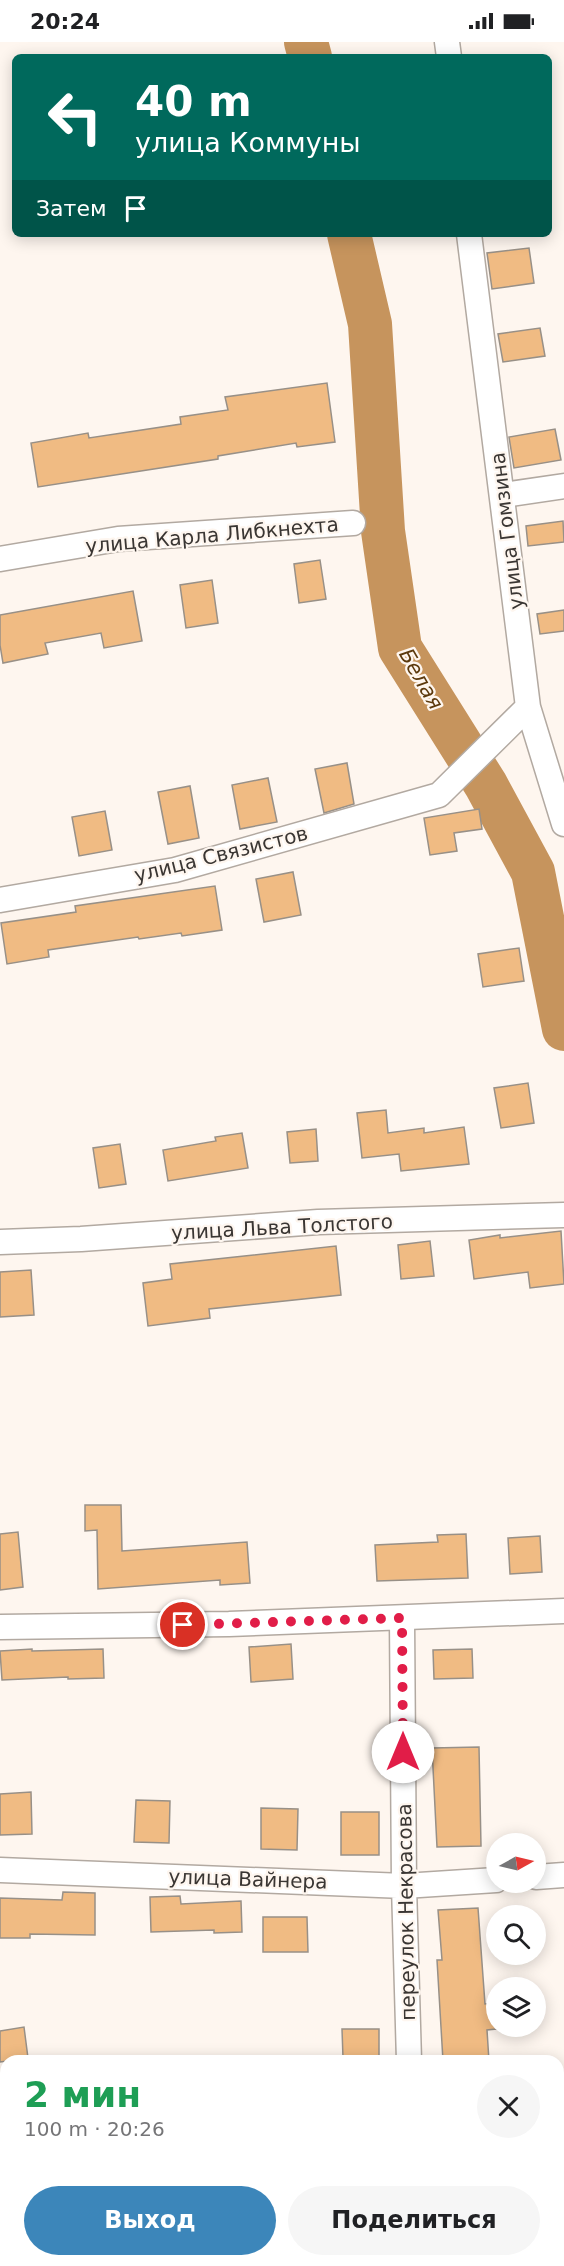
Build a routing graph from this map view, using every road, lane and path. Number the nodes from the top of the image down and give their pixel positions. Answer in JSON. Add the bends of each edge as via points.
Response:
{"nodes":[{"id":1,"x":469,"y":237,"type":"edge"},
{"id":2,"x":564,"y":486,"type":"edge"},
{"id":3,"x":503,"y":495,"type":"junction"},
{"id":4,"x":353,"y":523,"type":"dead end"},
{"id":5,"x":0,"y":559,"type":"edge"},
{"id":6,"x":528,"y":707,"type":"junction"},
{"id":7,"x":564,"y":824,"type":"edge"},
{"id":8,"x":0,"y":900,"type":"edge"},
{"id":9,"x":564,"y":1215,"type":"edge"},
{"id":10,"x":0,"y":1242,"type":"edge"},
{"id":11,"x":564,"y":1611,"type":"edge"},
{"id":12,"x":402,"y":1618,"type":"junction"},
{"id":13,"x":0,"y":1627,"type":"edge"},
{"id":14,"x":0,"y":1870,"type":"edge"},
{"id":15,"x":564,"y":1875,"type":"edge"},
{"id":16,"x":546,"y":1876,"type":"edge"},
{"id":17,"x":486,"y":1881,"type":"edge"},
{"id":18,"x":404,"y":1886,"type":"junction"},
{"id":19,"x":409,"y":2055,"type":"edge"}],
"edges":[{"from":1,"to":3,"type":"street","name":"улица Гомзина"},
{"from":2,"to":3,"type":"street"},
{"from":3,"to":6,"type":"street","name":"улица Гомзина"},
{"from":4,"to":5,"type":"street","name":"улица Карла Либкнехта","via":[[118,538]]},
{"from":6,"to":7,"type":"street","name":"улица Гомзина"},
{"from":6,"to":8,"type":"street","name":"улица Связистов","via":[[439,795],[175,870]]},
{"from":9,"to":10,"type":"street","name":"улица Льва Толстого","via":[[318,1222]]},
{"from":11,"to":12,"type":"street"},
{"from":12,"to":13,"type":"street"},
{"from":12,"to":18,"type":"street","name":"переулок Некрасова"},
{"from":14,"to":18,"type":"street","name":"улица Вайнера"},
{"from":15,"to":16,"type":"street"},
{"from":17,"to":18,"type":"street","name":"улица Вайнера"},
{"from":18,"to":19,"type":"street","name":"переулок Некрасова"}]}
